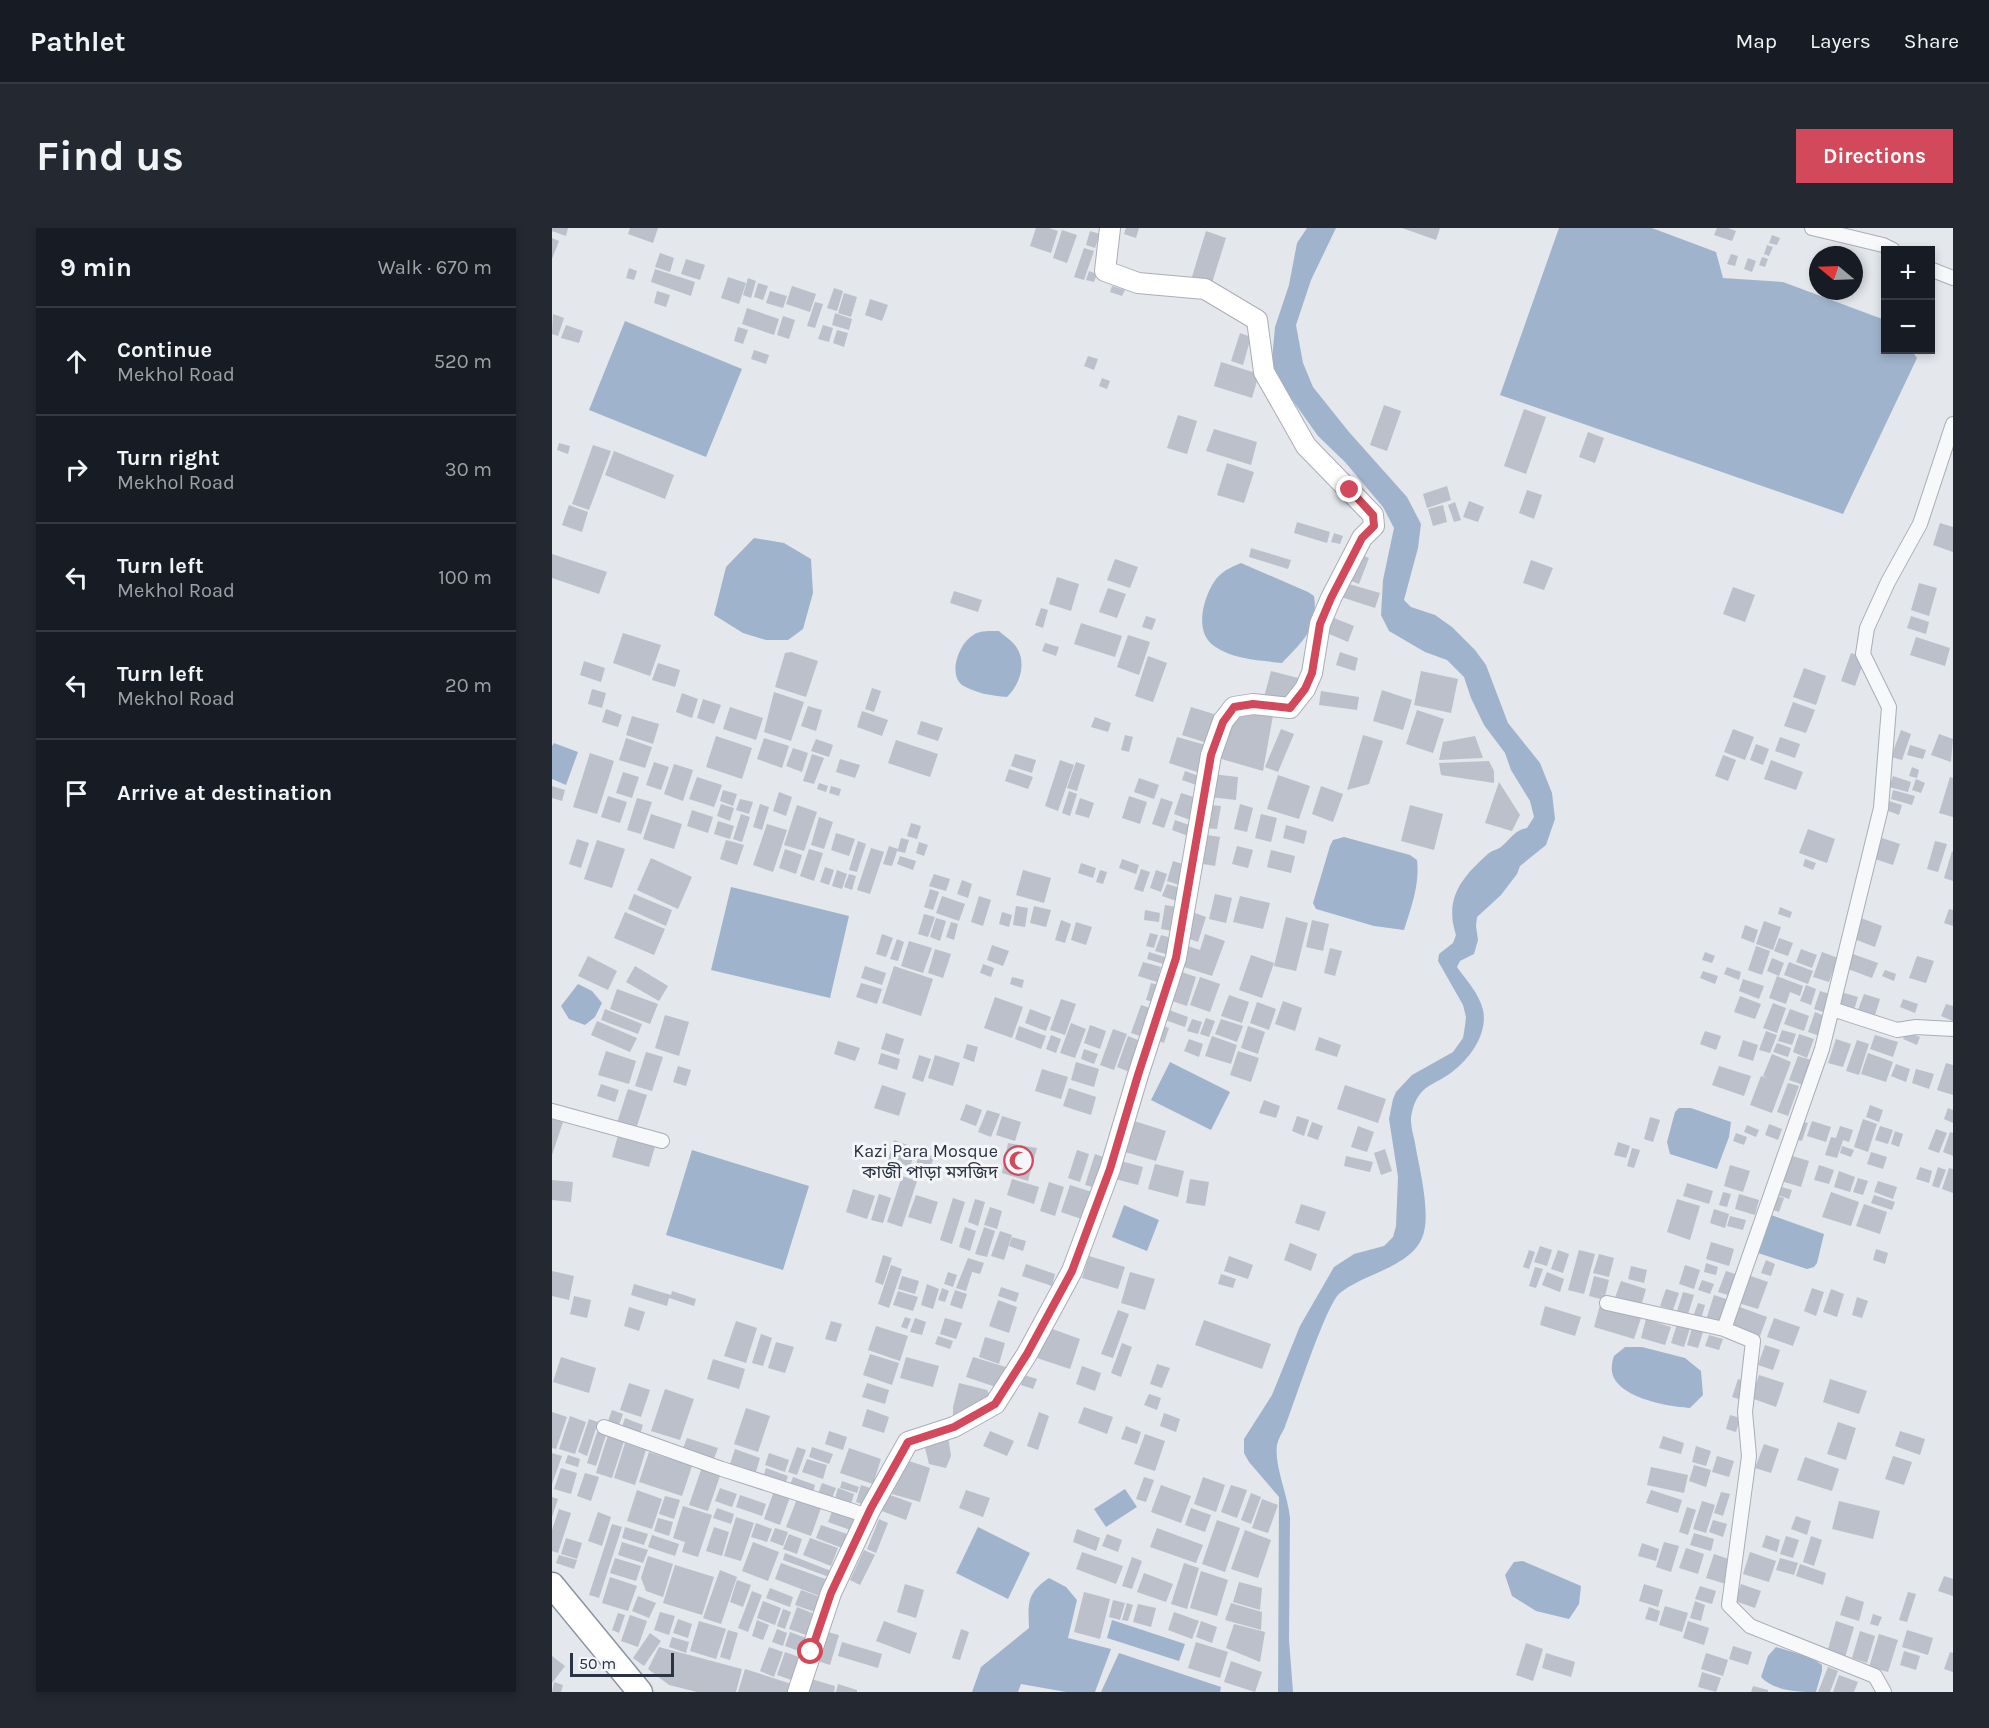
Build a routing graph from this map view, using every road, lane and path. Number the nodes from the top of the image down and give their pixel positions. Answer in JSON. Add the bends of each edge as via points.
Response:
{"nodes":[{"id":1,"x":1110,"y":228,"type":"edge"},
{"id":2,"x":1812,"y":228,"type":"edge"},
{"id":3,"x":1884,"y":246,"type":"edge"},
{"id":4,"x":1935,"y":271,"type":"edge"},
{"id":5,"x":1953,"y":278,"type":"edge"},
{"id":6,"x":1953,"y":423,"type":"edge"},
{"id":7,"x":1832,"y":1009,"type":"junction"},
{"id":8,"x":1953,"y":1029,"type":"edge"},
{"id":9,"x":552,"y":1110,"type":"edge"},
{"id":10,"x":662,"y":1142,"type":"dead end"},
{"id":11,"x":1607,"y":1303,"type":"dead end"},
{"id":12,"x":1724,"y":1329,"type":"junction"},
{"id":13,"x":604,"y":1426,"type":"dead end"},
{"id":14,"x":868,"y":1516,"type":"junction"},
{"id":15,"x":552,"y":1585,"type":"edge"},
{"id":16,"x":552,"y":1610,"type":"edge"},
{"id":17,"x":620,"y":1692,"type":"edge"},
{"id":18,"x":640,"y":1692,"type":"edge"},
{"id":19,"x":798,"y":1692,"type":"edge"},
{"id":20,"x":1884,"y":1692,"type":"edge"}],
"edges":[{"from":1,"to":14,"type":"street","via":[[1105,271],[1138,283],[1205,289],[1257,320],[1264,372],[1306,446],[1373,515],[1374,526],[1362,538],[1320,624],[1312,673],[1305,689],[1290,708],[1253,704],[1234,707],[1223,722],[1211,755],[1176,958],[1110,1169],[1072,1271],[995,1404],[954,1427],[908,1442]]},
{"from":2,"to":3,"type":"street"},
{"from":4,"to":5,"type":"street"},
{"from":6,"to":7,"type":"street","via":[[1920,524],[1867,628],[1863,654],[1889,706],[1881,808]]},
{"from":7,"to":8,"type":"street","via":[[1897,1030]]},
{"from":7,"to":12,"type":"street","via":[[1822,1049]]},
{"from":9,"to":10,"type":"street"},
{"from":11,"to":12,"type":"street"},
{"from":12,"to":20,"type":"street","via":[[1753,1341],[1745,1412],[1749,1456],[1729,1605],[1750,1626],[1875,1676]]},
{"from":13,"to":14,"type":"street"},
{"from":14,"to":19,"type":"street","via":[[831,1593]]},
{"from":15,"to":18,"type":"highway"},
{"from":16,"to":17,"type":"highway"}]}
